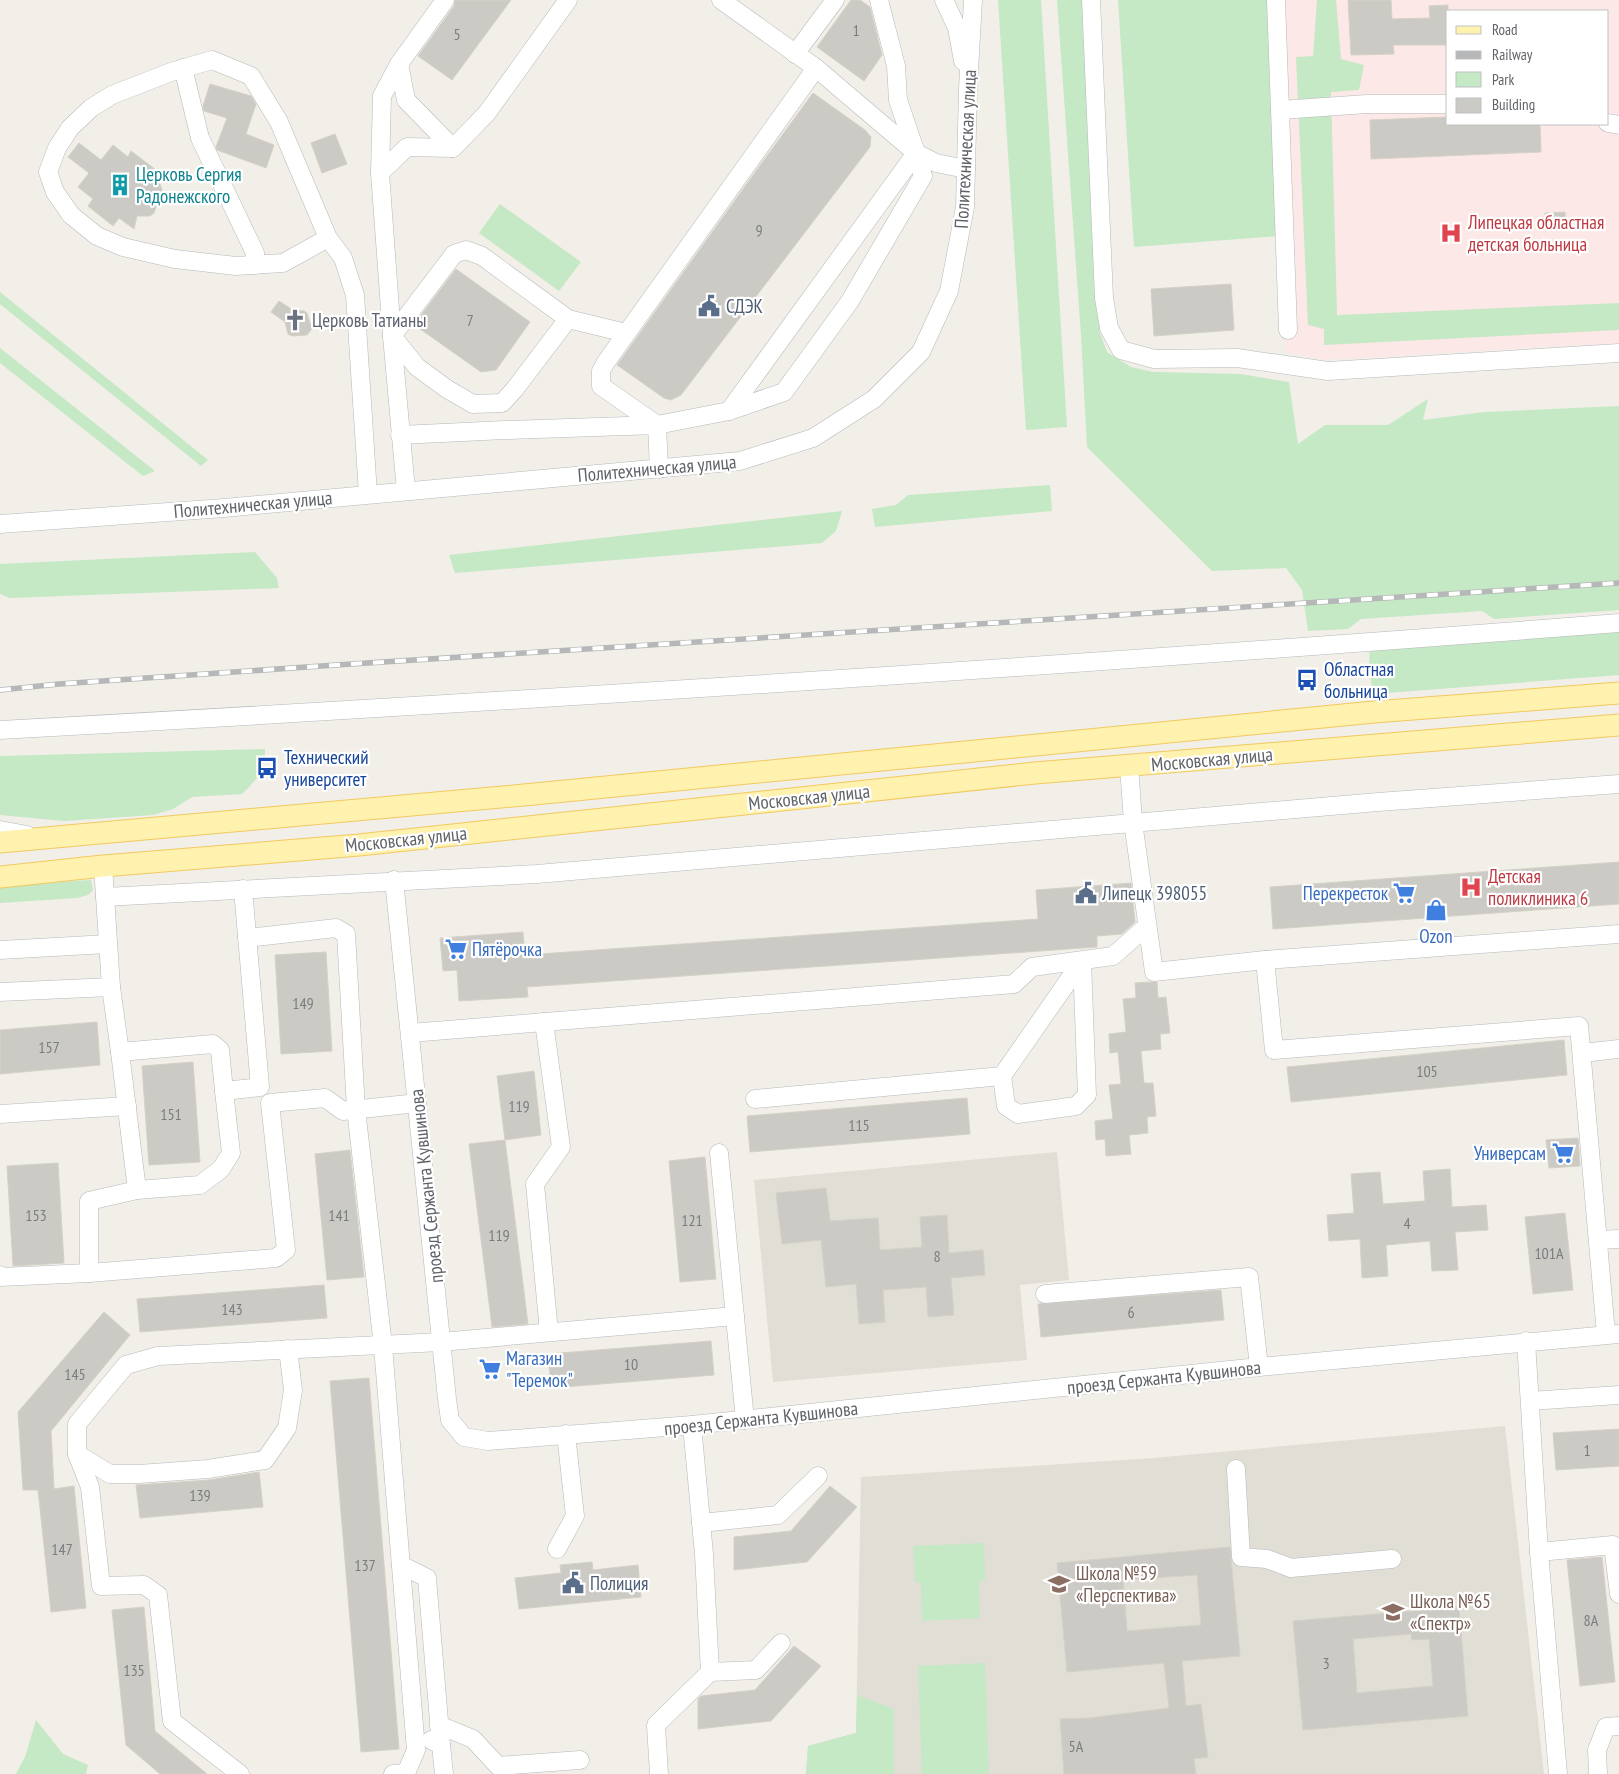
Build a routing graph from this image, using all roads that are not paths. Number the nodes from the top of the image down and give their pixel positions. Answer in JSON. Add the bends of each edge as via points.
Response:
{"nodes":[{"id":1,"x":445,"y":0,"type":"edge"},
{"id":2,"x":568,"y":0,"type":"edge"},
{"id":3,"x":721,"y":0,"type":"edge"},
{"id":4,"x":835,"y":0,"type":"edge"},
{"id":5,"x":879,"y":0,"type":"edge"},
{"id":6,"x":944,"y":0,"type":"edge"},
{"id":7,"x":973,"y":0,"type":"edge"},
{"id":8,"x":1091,"y":0,"type":"edge"},
{"id":9,"x":1276,"y":0,"type":"edge"},
{"id":10,"x":796,"y":54,"type":"junction"},
{"id":11,"x":399,"y":64,"type":"junction"},
{"id":12,"x":183,"y":68,"type":"junction"},
{"id":13,"x":816,"y":68,"type":"junction"},
{"id":14,"x":968,"y":89,"type":"junction"},
{"id":15,"x":1446,"y":104,"type":"edge"},
{"id":16,"x":1280,"y":110,"type":"junction"},
{"id":17,"x":453,"y":148,"type":"junction"},
{"id":18,"x":916,"y":153,"type":"junction"},
{"id":19,"x":966,"y":168,"type":"junction"},
{"id":20,"x":380,"y":173,"type":"junction"},
{"id":21,"x":328,"y":238,"type":"junction"},
{"id":22,"x":255,"y":265,"type":"junction"},
{"id":23,"x":568,"y":319,"type":"junction"},
{"id":24,"x":1288,"y":330,"type":"dead end"},
{"id":25,"x":626,"y":333,"type":"junction"},
{"id":26,"x":392,"y":336,"type":"junction"},
{"id":27,"x":1619,"y":353,"type":"edge"},
{"id":28,"x":502,"y":404,"type":"junction"},
{"id":29,"x":729,"y":411,"type":"junction"},
{"id":30,"x":657,"y":425,"type":"junction"},
{"id":31,"x":505,"y":430,"type":"junction"},
{"id":32,"x":400,"y":435,"type":"junction"},
{"id":33,"x":659,"y":468,"type":"junction"},
{"id":34,"x":406,"y":491,"type":"junction"},
{"id":35,"x":368,"y":494,"type":"junction"},
{"id":36,"x":0,"y":524,"type":"edge"},
{"id":37,"x":1619,"y":623,"type":"edge"},
{"id":38,"x":1619,"y":694,"type":"edge"},
{"id":39,"x":1619,"y":725,"type":"edge"},
{"id":40,"x":0,"y":730,"type":"edge"},
{"id":41,"x":1129,"y":766,"type":"junction"},
{"id":42,"x":1619,"y":784,"type":"edge"},
{"id":43,"x":1133,"y":822,"type":"junction"},
{"id":44,"x":0,"y":830,"type":"edge"},
{"id":45,"x":50,"y":839,"type":"junction"},
{"id":46,"x":0,"y":842,"type":"edge"},
{"id":47,"x":103,"y":866,"type":"junction"},
{"id":48,"x":0,"y":877,"type":"edge"},
{"id":49,"x":394,"y":880,"type":"junction"},
{"id":50,"x":243,"y":889,"type":"junction"},
{"id":51,"x":105,"y":897,"type":"junction"},
{"id":52,"x":1147,"y":926,"type":"junction"},
{"id":53,"x":1619,"y":934,"type":"edge"},
{"id":54,"x":247,"y":938,"type":"junction"},
{"id":55,"x":108,"y":944,"type":"junction"},
{"id":56,"x":0,"y":950,"type":"edge"},
{"id":57,"x":1265,"y":960,"type":"junction"},
{"id":58,"x":1082,"y":961,"type":"junction"},
{"id":59,"x":111,"y":987,"type":"junction"},
{"id":60,"x":0,"y":992,"type":"edge"},
{"id":61,"x":544,"y":1022,"type":"junction"},
{"id":62,"x":410,"y":1033,"type":"junction"},
{"id":63,"x":1619,"y":1049,"type":"edge"},
{"id":64,"x":120,"y":1052,"type":"junction"},
{"id":65,"x":1582,"y":1053,"type":"junction"},
{"id":66,"x":1002,"y":1076,"type":"junction"},
{"id":67,"x":224,"y":1090,"type":"junction"},
{"id":68,"x":755,"y":1100,"type":"dead end"},
{"id":69,"x":417,"y":1103,"type":"junction"},
{"id":70,"x":127,"y":1106,"type":"junction"},
{"id":71,"x":356,"y":1109,"type":"junction"},
{"id":72,"x":0,"y":1114,"type":"edge"},
{"id":73,"x":718,"y":1153,"type":"dead end"},
{"id":74,"x":136,"y":1190,"type":"junction"},
{"id":75,"x":1619,"y":1239,"type":"edge"},
{"id":76,"x":1598,"y":1240,"type":"junction"},
{"id":77,"x":89,"y":1273,"type":"junction"},
{"id":78,"x":0,"y":1275,"type":"edge"},
{"id":79,"x":1045,"y":1294,"type":"dead end"},
{"id":80,"x":735,"y":1316,"type":"junction"},
{"id":81,"x":549,"y":1332,"type":"junction"},
{"id":82,"x":1613,"y":1334,"type":"edge"},
{"id":83,"x":1526,"y":1341,"type":"junction"},
{"id":84,"x":441,"y":1342,"type":"junction"},
{"id":85,"x":383,"y":1346,"type":"junction"},
{"id":86,"x":288,"y":1349,"type":"junction"},
{"id":87,"x":1259,"y":1367,"type":"junction"},
{"id":88,"x":1619,"y":1396,"type":"edge"},
{"id":89,"x":1530,"y":1401,"type":"junction"},
{"id":90,"x":745,"y":1420,"type":"junction"},
{"id":91,"x":692,"y":1425,"type":"junction"},
{"id":92,"x":566,"y":1434,"type":"junction"},
{"id":93,"x":77,"y":1454,"type":"junction"},
{"id":94,"x":1236,"y":1469,"type":"dead end"},
{"id":95,"x":818,"y":1476,"type":"dead end"},
{"id":96,"x":701,"y":1523,"type":"junction"},
{"id":97,"x":557,"y":1549,"type":"dead end"},
{"id":98,"x":1539,"y":1552,"type":"junction"},
{"id":99,"x":1392,"y":1559,"type":"dead end"},
{"id":100,"x":401,"y":1565,"type":"junction"},
{"id":101,"x":1619,"y":1594,"type":"edge"},
{"id":102,"x":781,"y":1643,"type":"dead end"},
{"id":103,"x":710,"y":1672,"type":"junction"},
{"id":104,"x":439,"y":1725,"type":"junction"},
{"id":105,"x":1619,"y":1726,"type":"edge"},
{"id":106,"x":414,"y":1729,"type":"junction"},
{"id":107,"x":440,"y":1745,"type":"junction"},
{"id":108,"x":580,"y":1760,"type":"dead end"},
{"id":109,"x":494,"y":1770,"type":"edge"},
{"id":110,"x":240,"y":1774,"type":"edge"},
{"id":111,"x":393,"y":1774,"type":"edge"},
{"id":112,"x":444,"y":1774,"type":"edge"},
{"id":113,"x":659,"y":1774,"type":"edge"},
{"id":114,"x":1558,"y":1774,"type":"edge"},
{"id":115,"x":1598,"y":1774,"type":"edge"}],
"edges":[{"from":1,"to":11,"type":"street"},
{"from":2,"to":17,"type":"street","via":[[487,114]]},
{"from":3,"to":10,"type":"street"},
{"from":4,"to":10,"type":"street"},
{"from":5,"to":18,"type":"street","via":[[896,66],[898,100]]},
{"from":6,"to":14,"type":"street","via":[[957,28]]},
{"from":7,"to":14,"type":"street","name":"Политехническая улица"},
{"from":8,"to":27,"type":"street","via":[[1104,298],[1109,328],[1121,350],[1154,360],[1238,358],[1328,371]]},
{"from":9,"to":16,"type":"street"},
{"from":10,"to":13,"type":"street"},
{"from":11,"to":17,"type":"street","via":[[406,100]]},
{"from":11,"to":20,"type":"street","via":[[382,96]]},
{"from":12,"to":21,"type":"street","via":[[212,60],[251,76],[278,122]]},
{"from":12,"to":22,"type":"street","via":[[200,138],[255,253]]},
{"from":12,"to":22,"type":"street","via":[[112,95],[91,108],[70,128],[57,148],[48,172],[55,192],[71,215],[97,236],[123,247],[176,260]]},
{"from":13,"to":18,"type":"street"},
{"from":13,"to":25,"type":"street"},
{"from":14,"to":19,"type":"street","name":"Политехническая улица"},
{"from":15,"to":16,"type":"street","via":[[1367,104]]},
{"from":16,"to":24,"type":"street"},
{"from":17,"to":20,"type":"street","via":[[407,147]]},
{"from":18,"to":19,"type":"street","via":[[936,163]]},
{"from":18,"to":29,"type":"street"},
{"from":18,"to":29,"type":"street","via":[[923,176],[850,301],[784,392]]},
{"from":19,"to":33,"type":"street","name":"Политехническая улица","via":[[965,207],[949,291],[921,352],[874,399],[813,438],[777,450],[740,461]]},
{"from":20,"to":26,"type":"street"},
{"from":21,"to":22,"type":"street","via":[[283,263]]},
{"from":21,"to":35,"type":"street","via":[[342,258],[355,295]]},
{"from":23,"to":25,"type":"street"},
{"from":23,"to":26,"type":"street","via":[[482,256],[466,250],[454,254]]},
{"from":23,"to":28,"type":"street"},
{"from":25,"to":30,"type":"street","via":[[601,371],[601,386]]},
{"from":26,"to":28,"type":"street","via":[[417,367],[447,389],[473,404]]},
{"from":26,"to":32,"type":"street"},
{"from":28,"to":31,"type":"street"},
{"from":29,"to":30,"type":"street"},
{"from":30,"to":31,"type":"street"},
{"from":30,"to":33,"type":"street"},
{"from":31,"to":32,"type":"street"},
{"from":32,"to":34,"type":"street"},
{"from":33,"to":34,"type":"street","name":"Политехническая улица"},
{"from":34,"to":35,"type":"street","name":"Политехническая улица"},
{"from":35,"to":36,"type":"street","name":"Политехническая улица"},
{"from":37,"to":40,"type":"street","via":[[1304,648],[390,708]]},
{"from":38,"to":45,"type":"main road","name":"Московская улица","via":[[1368,712]]},
{"from":39,"to":41,"type":"main road","name":"Московская улица"},
{"from":41,"to":43,"type":"street"},
{"from":41,"to":47,"type":"main road","name":"Московская улица","via":[[1006,776],[359,845]]},
{"from":42,"to":43,"type":"street"},
{"from":43,"to":49,"type":"street","via":[[537,874]]},
{"from":43,"to":52,"type":"street"},
{"from":44,"to":45,"type":"street"},
{"from":45,"to":46,"type":"main road","name":"Московская улица"},
{"from":47,"to":48,"type":"main road","name":"Московская улица"},
{"from":47,"to":51,"type":"street"},
{"from":49,"to":50,"type":"street"},
{"from":49,"to":62,"type":"street","name":"проезд Сержанта Кувшинова"},
{"from":50,"to":51,"type":"street"},
{"from":50,"to":54,"type":"street"},
{"from":51,"to":55,"type":"street"},
{"from":52,"to":57,"type":"street","via":[[1154,972]]},
{"from":52,"to":58,"type":"street","via":[[1113,956]]},
{"from":53,"to":57,"type":"street"},
{"from":54,"to":67,"type":"street","via":[[260,1087]]},
{"from":54,"to":71,"type":"street","via":[[336,928],[346,934]]},
{"from":55,"to":56,"type":"street"},
{"from":55,"to":59,"type":"street"},
{"from":57,"to":65,"type":"street","via":[[1274,1050],[1579,1026]]},
{"from":58,"to":61,"type":"street","via":[[1032,967],[1014,984]]},
{"from":58,"to":66,"type":"street"},
{"from":58,"to":66,"type":"street","via":[[1087,1095],[1076,1106],[1018,1114],[1006,1106]]},
{"from":59,"to":60,"type":"street"},
{"from":59,"to":64,"type":"street"},
{"from":61,"to":62,"type":"street"},
{"from":61,"to":81,"type":"street","via":[[561,1146],[535,1184]]},
{"from":62,"to":69,"type":"street","name":"проезд Сержанта Кувшинова"},
{"from":63,"to":65,"type":"street"},
{"from":64,"to":67,"type":"street","via":[[213,1044],[220,1050]]},
{"from":64,"to":70,"type":"street"},
{"from":65,"to":76,"type":"street"},
{"from":66,"to":68,"type":"street"},
{"from":67,"to":74,"type":"street","via":[[231,1153],[221,1170],[200,1185]]},
{"from":69,"to":71,"type":"street"},
{"from":69,"to":84,"type":"street","name":"проезд Сержанта Кувшинова"},
{"from":70,"to":72,"type":"street"},
{"from":70,"to":74,"type":"street"},
{"from":71,"to":77,"type":"street","via":[[343,1111],[325,1098],[270,1104],[286,1250],[276,1258]]},
{"from":71,"to":85,"type":"street"},
{"from":73,"to":80,"type":"street"},
{"from":74,"to":77,"type":"street","via":[[89,1200]]},
{"from":75,"to":76,"type":"street"},
{"from":76,"to":82,"type":"street"},
{"from":77,"to":78,"type":"street"},
{"from":79,"to":87,"type":"street","via":[[1248,1277]]},
{"from":80,"to":81,"type":"street"},
{"from":80,"to":90,"type":"street"},
{"from":81,"to":84,"type":"street"},
{"from":82,"to":83,"type":"street","name":"проезд Сержанта Кувшинова"},
{"from":83,"to":87,"type":"street","name":"проезд Сержанта Кувшинова"},
{"from":83,"to":89,"type":"street"},
{"from":84,"to":85,"type":"street"},
{"from":84,"to":92,"type":"street","name":"проезд Сержанта Кувшинова","via":[[450,1420],[464,1437],[488,1441]]},
{"from":85,"to":86,"type":"street"},
{"from":85,"to":100,"type":"street"},
{"from":86,"to":93,"type":"street","via":[[158,1356],[126,1365],[77,1424]]},
{"from":86,"to":93,"type":"street","via":[[293,1390],[287,1428],[265,1460],[208,1469],[110,1474]]},
{"from":87,"to":90,"type":"street","name":"проезд Сержанта Кувшинова"},
{"from":88,"to":89,"type":"street"},
{"from":89,"to":98,"type":"street"},
{"from":90,"to":91,"type":"street","name":"проезд Сержанта Кувшинова"},
{"from":91,"to":92,"type":"street","name":"проезд Сержанта Кувшинова"},
{"from":91,"to":96,"type":"street"},
{"from":92,"to":97,"type":"street","via":[[575,1516]]},
{"from":93,"to":110,"type":"street","via":[[90,1487],[101,1586],[144,1584],[158,1595],[172,1721]]},
{"from":94,"to":99,"type":"street","via":[[1242,1558],[1267,1559],[1291,1568]]},
{"from":95,"to":96,"type":"street","via":[[778,1515]]},
{"from":96,"to":103,"type":"street"},
{"from":98,"to":101,"type":"street","via":[[1613,1545]]},
{"from":98,"to":114,"type":"street"},
{"from":100,"to":104,"type":"street","via":[[426,1578]]},
{"from":100,"to":106,"type":"street"},
{"from":102,"to":103,"type":"street","via":[[756,1670]]},
{"from":103,"to":113,"type":"street","via":[[656,1725]]},
{"from":104,"to":107,"type":"street"},
{"from":104,"to":109,"type":"street","via":[[473,1739]]},
{"from":105,"to":115,"type":"street","via":[[1606,1727],[1596,1750]]},
{"from":106,"to":107,"type":"street"},
{"from":106,"to":111,"type":"street","via":[[416,1750],[406,1773]]},
{"from":107,"to":112,"type":"street"},
{"from":108,"to":109,"type":"street"}]}
